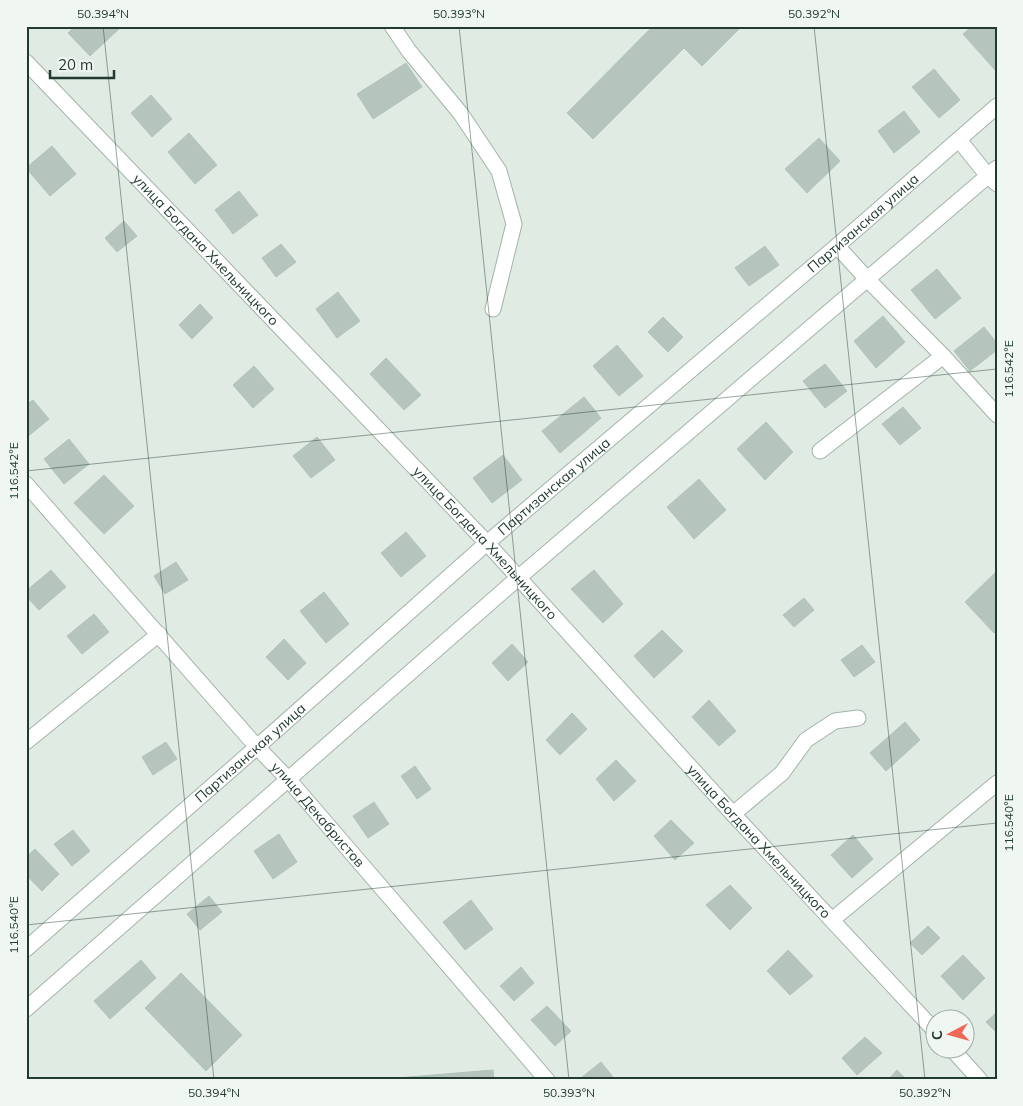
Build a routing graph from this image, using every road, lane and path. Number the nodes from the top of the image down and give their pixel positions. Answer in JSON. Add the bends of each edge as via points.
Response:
{"nodes":[{"id":1,"x":392,"y":26,"type":"edge"},
{"id":2,"x":26,"y":62,"type":"edge"},
{"id":3,"x":997,"y":106,"type":"edge"},
{"id":4,"x":959,"y":140,"type":"junction"},
{"id":5,"x":994,"y":176,"type":"edge"},
{"id":6,"x":837,"y":246,"type":"junction"},
{"id":7,"x":867,"y":279,"type":"junction"},
{"id":8,"x":493,"y":309,"type":"dead end"},
{"id":9,"x":943,"y":356,"type":"junction"},
{"id":10,"x":997,"y":415,"type":"edge"},
{"id":11,"x":820,"y":451,"type":"dead end"},
{"id":12,"x":26,"y":484,"type":"edge"},
{"id":13,"x":487,"y":543,"type":"junction"},
{"id":14,"x":518,"y":578,"type":"junction"},
{"id":15,"x":159,"y":634,"type":"junction"},
{"id":16,"x":858,"y":718,"type":"dead end"},
{"id":17,"x":26,"y":742,"type":"edge"},
{"id":18,"x":258,"y":746,"type":"junction"},
{"id":19,"x":288,"y":779,"type":"junction"},
{"id":20,"x":997,"y":783,"type":"edge"},
{"id":21,"x":733,"y":814,"type":"junction"},
{"id":22,"x":832,"y":920,"type":"junction"},
{"id":23,"x":26,"y":949,"type":"edge"},
{"id":24,"x":26,"y":1008,"type":"edge"},
{"id":25,"x":926,"y":1021,"type":"edge"},
{"id":26,"x":960,"y":1058,"type":"edge"},
{"id":27,"x":547,"y":1080,"type":"edge"},
{"id":28,"x":980,"y":1080,"type":"edge"}],
"edges":[{"from":1,"to":8,"type":"street","via":[[461,114],[499,171],[514,224]]},
{"from":2,"to":13,"type":"street","name":"улица Богдана Хмельницкого"},
{"from":3,"to":4,"type":"street","name":"Партизанская улица"},
{"from":4,"to":5,"type":"street"},
{"from":4,"to":6,"type":"street","name":"Партизанская улица"},
{"from":5,"to":7,"type":"street"},
{"from":6,"to":7,"type":"street"},
{"from":6,"to":13,"type":"street","name":"Партизанская улица"},
{"from":7,"to":9,"type":"street"},
{"from":7,"to":14,"type":"street"},
{"from":9,"to":10,"type":"street"},
{"from":9,"to":11,"type":"street"},
{"from":12,"to":15,"type":"street","name":"улица Декабристов"},
{"from":13,"to":14,"type":"street","name":"улица Богдана Хмельницкого"},
{"from":13,"to":18,"type":"street","name":"Партизанская улица"},
{"from":14,"to":19,"type":"street"},
{"from":14,"to":21,"type":"street","name":"улица Богдана Хмельницкого"},
{"from":15,"to":17,"type":"street"},
{"from":15,"to":18,"type":"street","name":"улица Декабристов"},
{"from":16,"to":21,"type":"street","via":[[835,721],[806,740],[782,772]]},
{"from":18,"to":19,"type":"street","name":"улица Декабристов"},
{"from":18,"to":23,"type":"street","name":"Партизанская улица"},
{"from":19,"to":24,"type":"street"},
{"from":19,"to":27,"type":"street","name":"улица Декабристов"},
{"from":20,"to":22,"type":"street"},
{"from":21,"to":22,"type":"street","name":"улица Богдана Хмельницкого"},
{"from":22,"to":25,"type":"street","name":"улица Богдана Хмельницкого"},
{"from":26,"to":28,"type":"street"}]}
